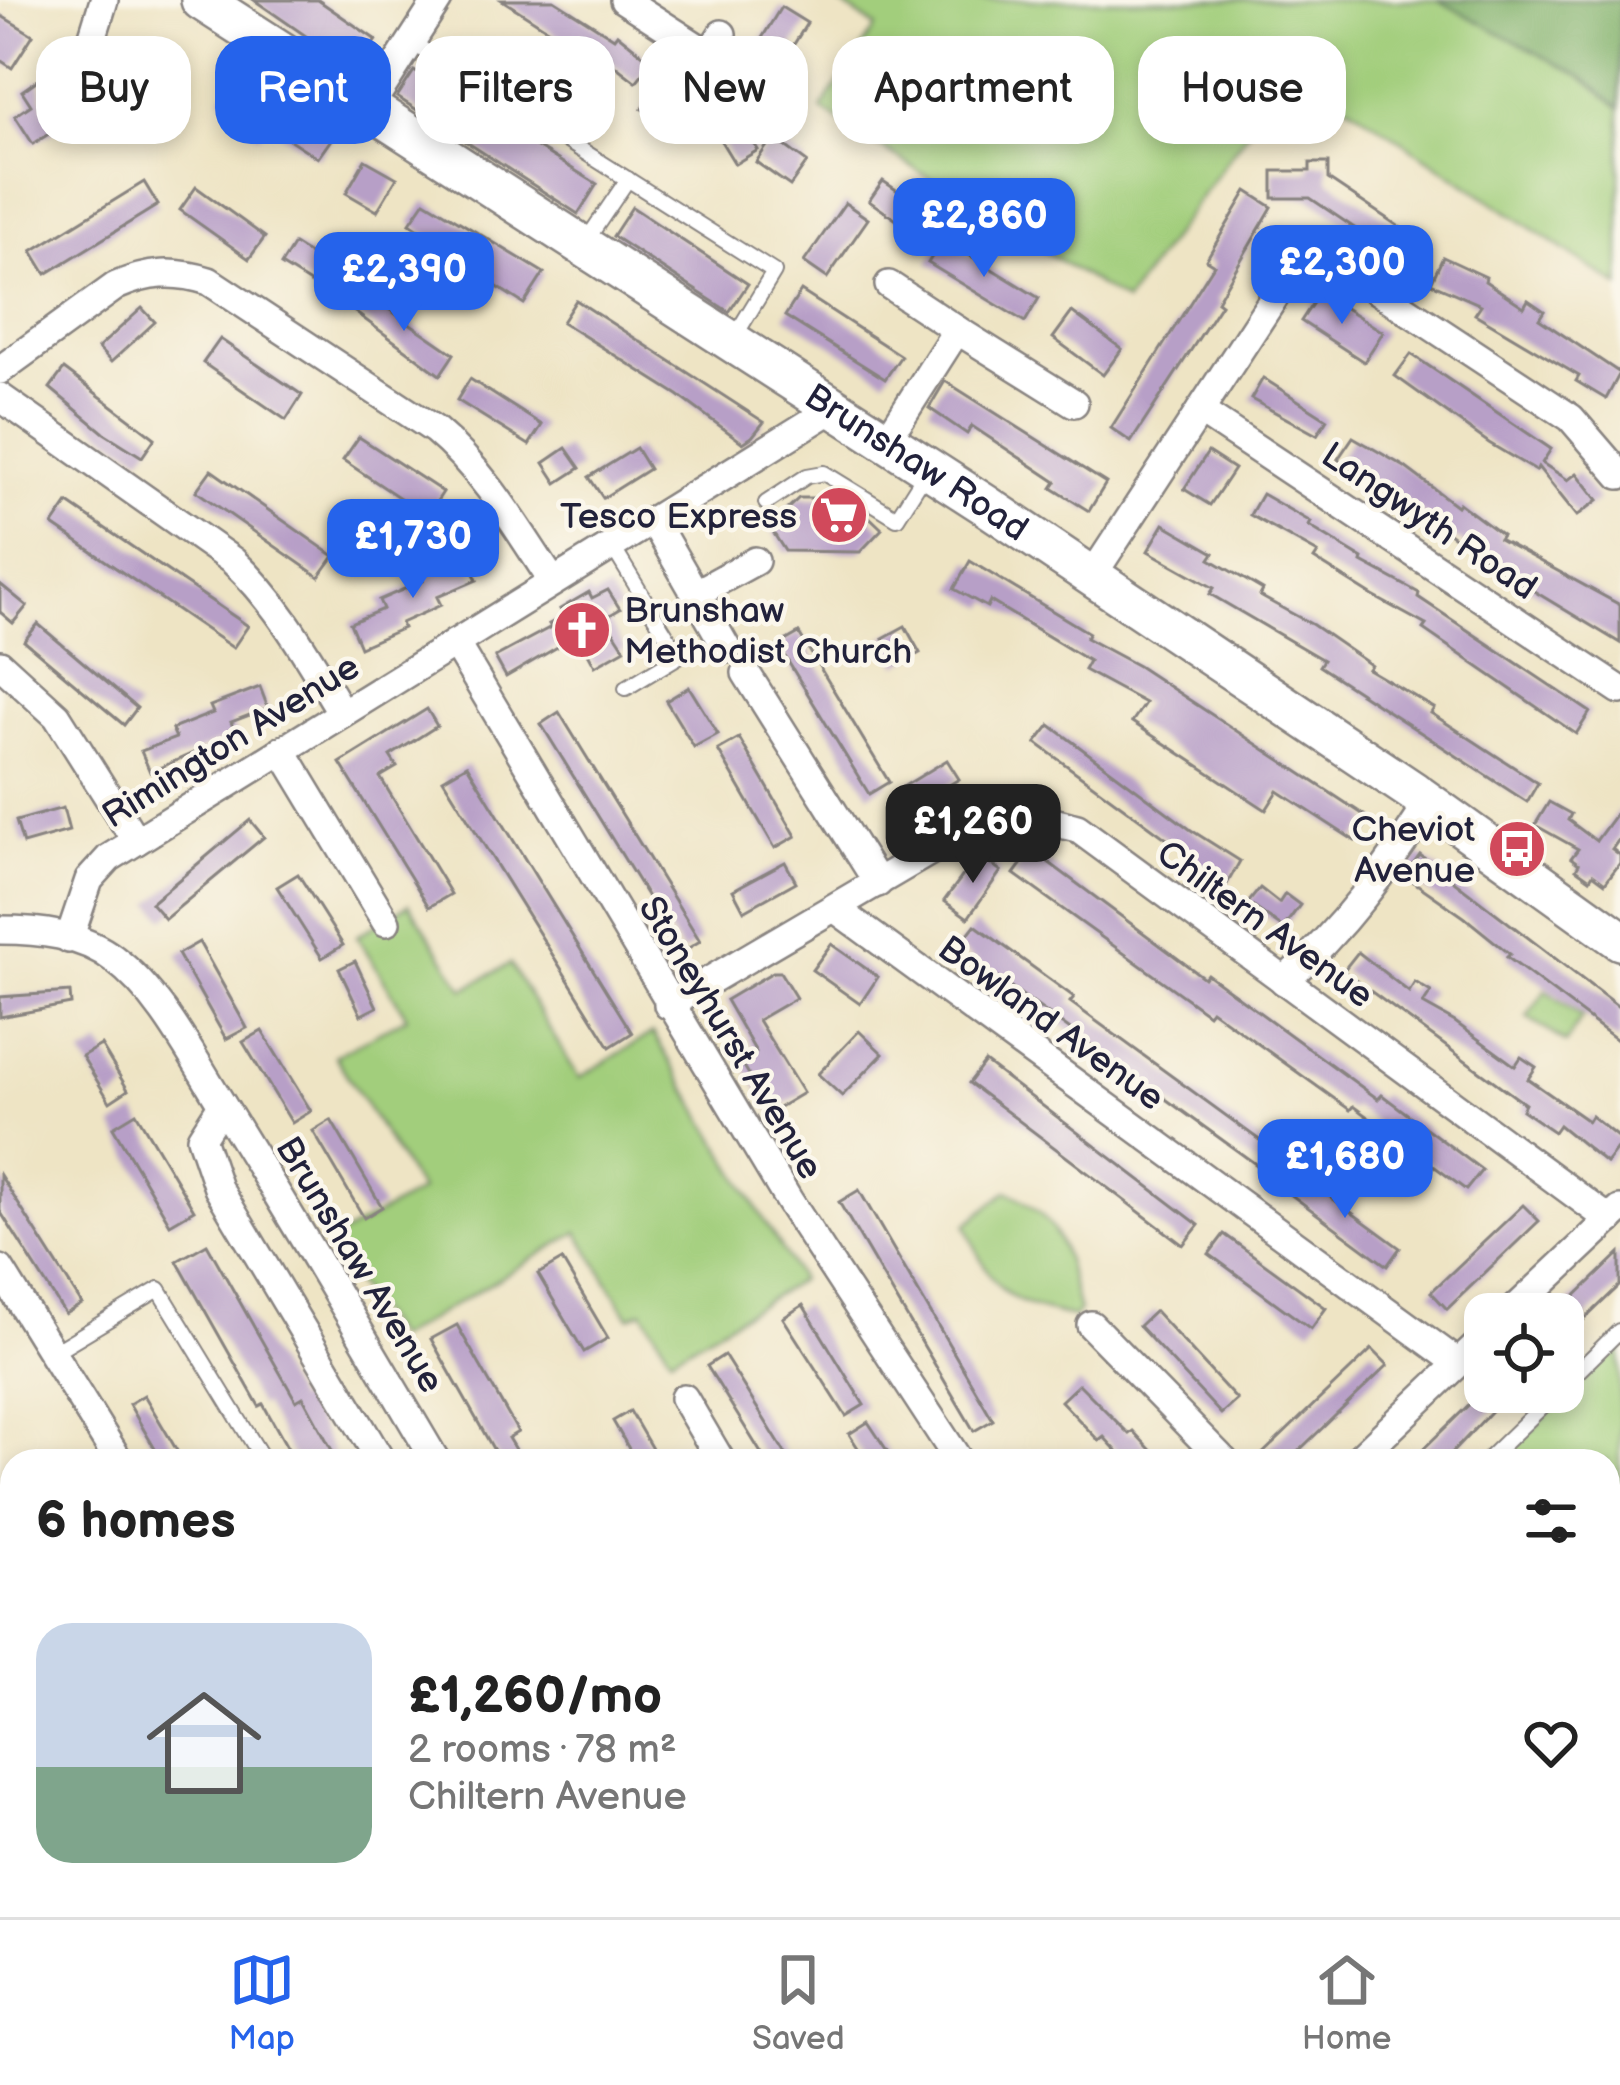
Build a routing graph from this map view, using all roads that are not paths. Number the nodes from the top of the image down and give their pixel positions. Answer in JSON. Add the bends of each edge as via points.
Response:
{"nodes":[{"id":1,"x":104,"y":0,"type":"edge"},
{"id":2,"x":201,"y":0,"type":"edge"},
{"id":3,"x":438,"y":0,"type":"edge"},
{"id":4,"x":624,"y":0,"type":"edge"},
{"id":5,"x":93,"y":36,"type":"edge"},
{"id":6,"x":256,"y":36,"type":"edge"},
{"id":7,"x":680,"y":36,"type":"edge"},
{"id":8,"x":411,"y":42,"type":"junction"},
{"id":9,"x":391,"y":73,"type":"edge"},
{"id":10,"x":391,"y":124,"type":"edge"},
{"id":11,"x":628,"y":179,"type":"junction"},
{"id":12,"x":582,"y":248,"type":"junction"},
{"id":13,"x":889,"y":285,"type":"dead end"},
{"id":14,"x":957,"y":330,"type":"junction"},
{"id":15,"x":730,"y":342,"type":"junction"},
{"id":16,"x":0,"y":370,"type":"edge"},
{"id":17,"x":0,"y":397,"type":"edge"},
{"id":18,"x":1074,"y":403,"type":"dead end"},
{"id":19,"x":834,"y":407,"type":"junction"},
{"id":20,"x":1200,"y":411,"type":"junction"},
{"id":21,"x":886,"y":440,"type":"junction"},
{"id":22,"x":928,"y":468,"type":"junction"},
{"id":23,"x":1620,"y":475,"type":"edge"},
{"id":24,"x":766,"y":503,"type":"dead end"},
{"id":25,"x":653,"y":520,"type":"junction"},
{"id":26,"x":611,"y":546,"type":"junction"},
{"id":27,"x":755,"y":561,"type":"dead end"},
{"id":28,"x":1092,"y":576,"type":"junction"},
{"id":29,"x":553,"y":582,"type":"junction"},
{"id":30,"x":695,"y":594,"type":"junction"},
{"id":31,"x":455,"y":643,"type":"junction"},
{"id":32,"x":727,"y":649,"type":"dead end"},
{"id":33,"x":0,"y":664,"type":"edge"},
{"id":34,"x":746,"y":674,"type":"dead end"},
{"id":35,"x":626,"y":688,"type":"dead end"},
{"id":36,"x":1620,"y":690,"type":"edge"},
{"id":37,"x":342,"y":713,"type":"junction"},
{"id":38,"x":282,"y":750,"type":"junction"},
{"id":39,"x":1429,"y":803,"type":"junction"},
{"id":40,"x":136,"y":841,"type":"junction"},
{"id":41,"x":878,"y":883,"type":"junction"},
{"id":42,"x":836,"y":909,"type":"junction"},
{"id":43,"x":386,"y":922,"type":"dead end"},
{"id":44,"x":0,"y":931,"type":"edge"},
{"id":45,"x":69,"y":939,"type":"junction"},
{"id":46,"x":1620,"y":940,"type":"edge"},
{"id":47,"x":1284,"y":981,"type":"junction"},
{"id":48,"x":668,"y":1005,"type":"junction"},
{"id":49,"x":222,"y":1105,"type":"junction"},
{"id":50,"x":1615,"y":1215,"type":"edge"},
{"id":51,"x":0,"y":1269,"type":"edge"},
{"id":52,"x":1532,"y":1293,"type":"edge"},
{"id":53,"x":1091,"y":1325,"type":"dead end"},
{"id":54,"x":1619,"y":1331,"type":"edge"},
{"id":55,"x":52,"y":1353,"type":"junction"},
{"id":56,"x":1464,"y":1357,"type":"edge"},
{"id":57,"x":1458,"y":1363,"type":"junction"},
{"id":58,"x":1584,"y":1365,"type":"edge"},
{"id":59,"x":684,"y":1398,"type":"dead end"},
{"id":60,"x":1535,"y":1413,"type":"edge"},
{"id":61,"x":112,"y":1449,"type":"edge"},
{"id":62,"x":257,"y":1449,"type":"edge"},
{"id":63,"x":374,"y":1449,"type":"edge"},
{"id":64,"x":429,"y":1449,"type":"edge"},
{"id":65,"x":715,"y":1449,"type":"edge"},
{"id":66,"x":951,"y":1449,"type":"edge"},
{"id":67,"x":1212,"y":1449,"type":"edge"},
{"id":68,"x":1368,"y":1449,"type":"edge"},
{"id":69,"x":1498,"y":1449,"type":"edge"}],
"edges":[{"from":1,"to":5,"type":"street"},
{"from":2,"to":6,"type":"street","name":"Brunshaw Road"},
{"from":3,"to":8,"type":"street"},
{"from":4,"to":7,"type":"street"},
{"from":8,"to":9,"type":"street"},
{"from":8,"to":11,"type":"lane"},
{"from":10,"to":12,"type":"street","name":"Brunshaw Road"},
{"from":11,"to":12,"type":"lane"},
{"from":11,"to":15,"type":"lane","via":[[774,272]]},
{"from":12,"to":15,"type":"street","name":"Brunshaw Road"},
{"from":13,"to":14,"type":"street"},
{"from":14,"to":18,"type":"street"},
{"from":14,"to":21,"type":"street"},
{"from":15,"to":19,"type":"street","name":"Brunshaw Road"},
{"from":16,"to":29,"type":"street","via":[[116,286],[163,272],[209,280],[457,449]]},
{"from":17,"to":37,"type":"street","via":[[233,561],[294,632]]},
{"from":19,"to":21,"type":"street","name":"Brunshaw Road"},
{"from":19,"to":25,"type":"street","name":"Rimington Avenue"},
{"from":20,"to":23,"type":"street","via":[[1298,261],[1319,252],[1571,418]]},
{"from":20,"to":28,"type":"street"},
{"from":20,"to":36,"type":"street","name":"Langwyth Road"},
{"from":21,"to":22,"type":"street","name":"Brunshaw Road"},
{"from":22,"to":24,"type":"lane","via":[[897,518],[824,473]]},
{"from":22,"to":28,"type":"street","name":"Brunshaw Road"},
{"from":25,"to":26,"type":"street","name":"Rimington Avenue"},
{"from":25,"to":30,"type":"street"},
{"from":26,"to":29,"type":"street","name":"Rimington Avenue"},
{"from":26,"to":35,"type":"lane","via":[[679,656]]},
{"from":27,"to":30,"type":"street"},
{"from":28,"to":39,"type":"street","name":"Brunshaw Road"},
{"from":29,"to":31,"type":"street","name":"Rimington Avenue"},
{"from":30,"to":32,"type":"street"},
{"from":31,"to":37,"type":"street","name":"Rimington Avenue"},
{"from":31,"to":48,"type":"street","name":"Stoneyhurst Avenue"},
{"from":33,"to":40,"type":"street","via":[[56,716]]},
{"from":34,"to":41,"type":"street"},
{"from":37,"to":38,"type":"street","name":"Rimington Avenue"},
{"from":38,"to":40,"type":"street","name":"Rimington Avenue"},
{"from":38,"to":43,"type":"street"},
{"from":39,"to":46,"type":"street","name":"Brunshaw Road"},
{"from":39,"to":47,"type":"street","via":[[1380,879]]},
{"from":40,"to":45,"type":"street","name":"Rimington Avenue","via":[[89,880]]},
{"from":41,"to":42,"type":"street","name":"Chiltern Avenue"},
{"from":41,"to":47,"type":"street","name":"Chiltern Avenue","via":[[979,823],[1012,814],[1043,818],[1077,828]]},
{"from":42,"to":48,"type":"street","name":"Chiltern Avenue"},
{"from":42,"to":57,"type":"street","name":"Bowland Avenue"},
{"from":44,"to":45,"type":"street","name":"Brunshaw Avenue"},
{"from":45,"to":49,"type":"street","name":"Brunshaw Avenue","via":[[113,958],[146,992]]},
{"from":47,"to":50,"type":"street","name":"Chiltern Avenue"},
{"from":48,"to":66,"type":"street","name":"Stoneyhurst Avenue"},
{"from":49,"to":63,"type":"street","via":[[201,1138],[218,1188]]},
{"from":49,"to":64,"type":"street","name":"Brunshaw Avenue"},
{"from":50,"to":52,"type":"street"},
{"from":51,"to":55,"type":"street"},
{"from":53,"to":67,"type":"street"},
{"from":54,"to":58,"type":"lane"},
{"from":55,"to":61,"type":"street"},
{"from":55,"to":62,"type":"lane","via":[[159,1289]]},
{"from":56,"to":57,"type":"street"},
{"from":57,"to":68,"type":"street"},
{"from":59,"to":65,"type":"street"},
{"from":60,"to":69,"type":"lane"}]}
